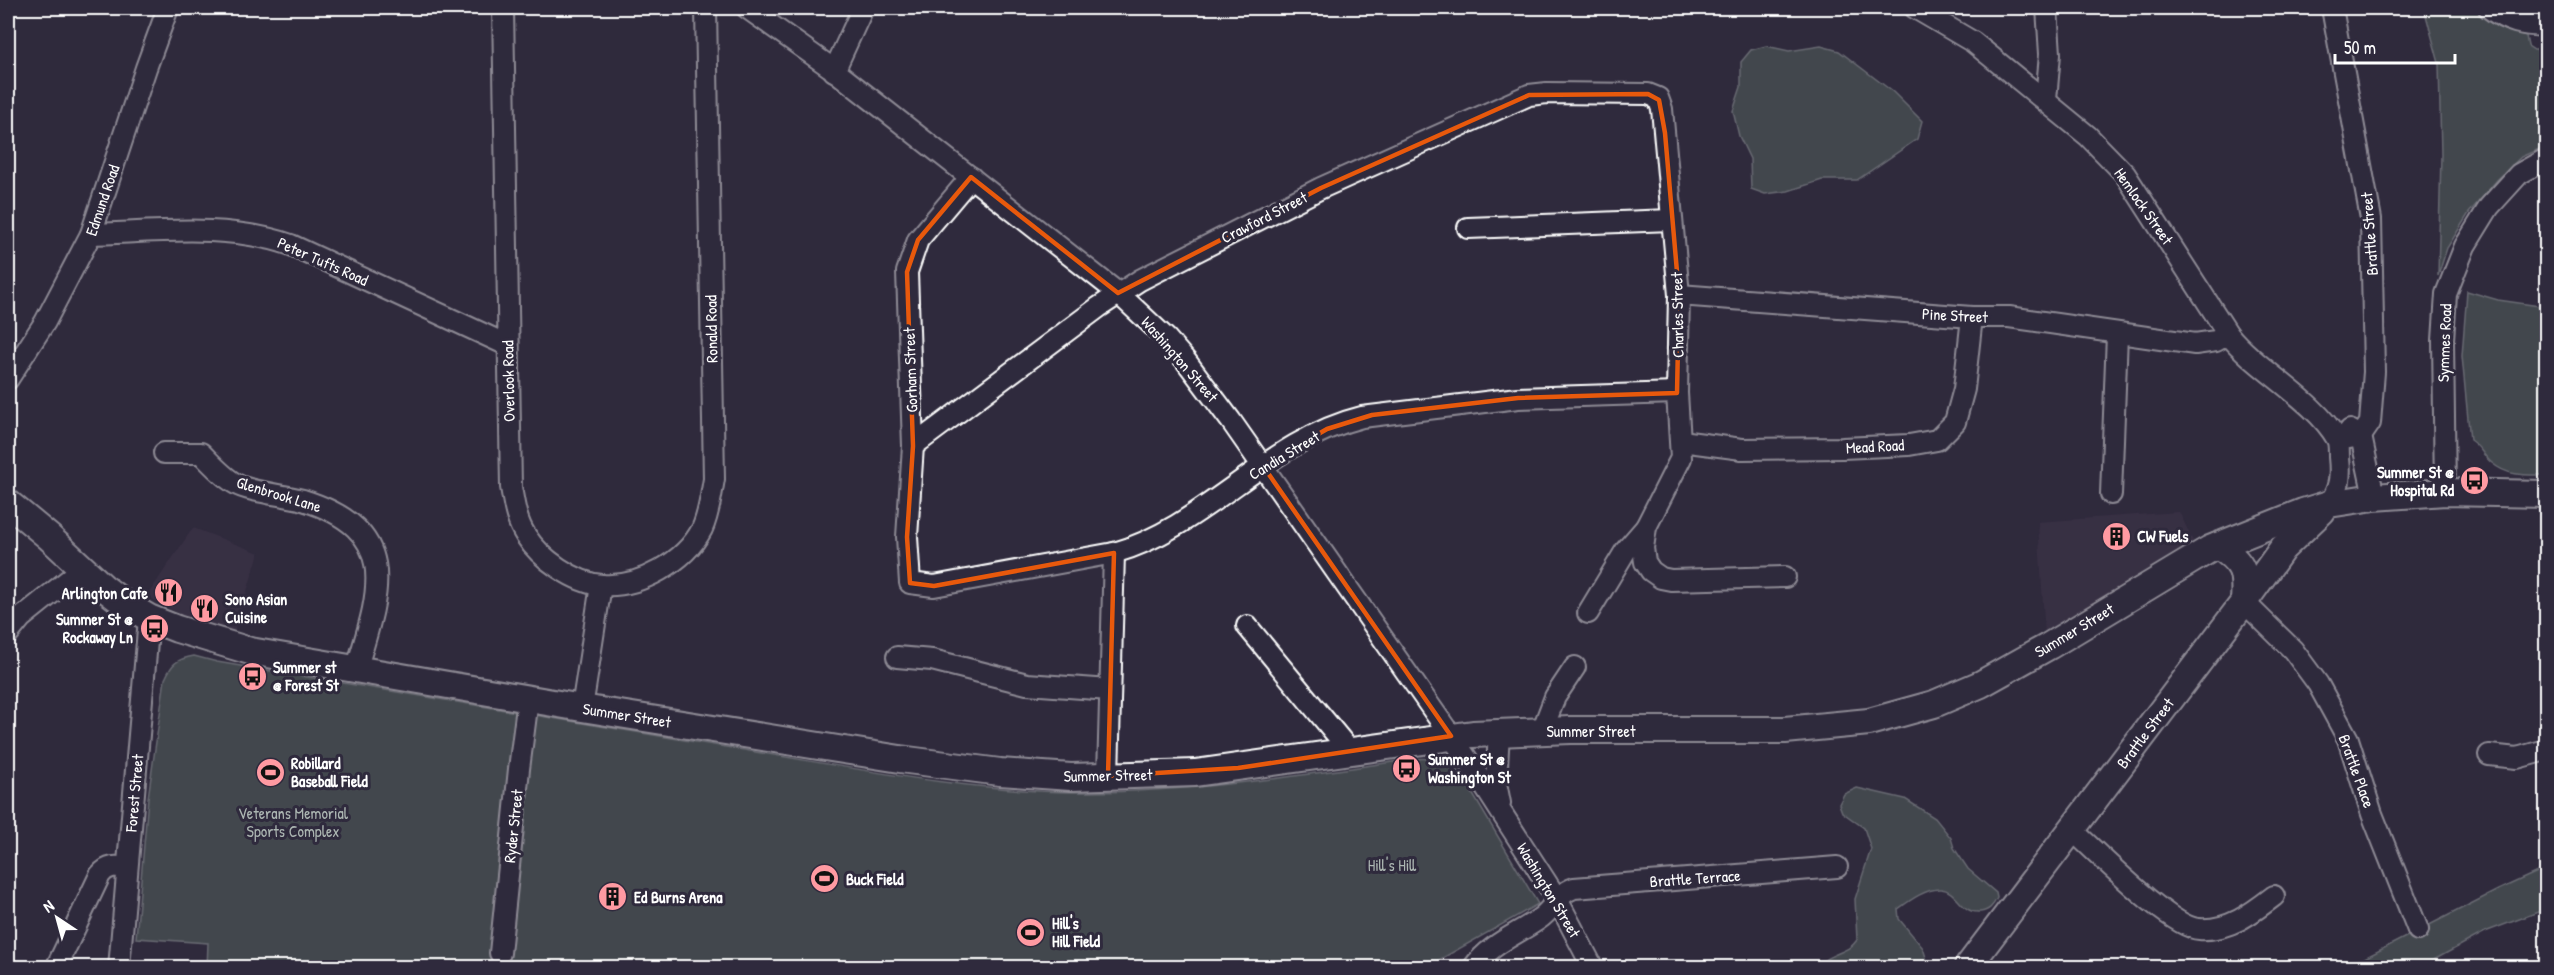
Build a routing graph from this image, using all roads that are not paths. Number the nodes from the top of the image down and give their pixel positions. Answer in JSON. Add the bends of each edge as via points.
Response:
{"nodes":[{"id":1,"x":168,"y":8,"type":"edge"},
{"id":2,"x":503,"y":8,"type":"edge"},
{"id":3,"x":706,"y":8,"type":"edge"},
{"id":4,"x":747,"y":8,"type":"edge"},
{"id":5,"x":863,"y":8,"type":"edge"},
{"id":6,"x":1915,"y":8,"type":"edge"},
{"id":7,"x":2047,"y":8,"type":"edge"},
{"id":8,"x":2332,"y":8,"type":"edge"},
{"id":9,"x":2489,"y":8,"type":"edge"},
{"id":10,"x":2547,"y":26,"type":"edge"},
{"id":11,"x":834,"y":70,"type":"junction"},
{"id":12,"x":1657,"y":97,"type":"joint"},
{"id":13,"x":2046,"y":100,"type":"junction"},
{"id":14,"x":2547,"y":159,"type":"edge"},
{"id":15,"x":971,"y":177,"type":"junction"},
{"id":16,"x":1671,"y":220,"type":"junction"},
{"id":17,"x":1468,"y":228,"type":"dead end"},
{"id":18,"x":91,"y":234,"type":"junction"},
{"id":19,"x":1118,"y":293,"type":"junction"},
{"id":20,"x":1679,"y":295,"type":"junction"},
{"id":21,"x":1972,"y":317,"type":"junction"},
{"id":22,"x":2117,"y":334,"type":"junction"},
{"id":23,"x":2228,"y":334,"type":"junction"},
{"id":24,"x":507,"y":345,"type":"junction"},
{"id":25,"x":8,"y":379,"type":"edge"},
{"id":26,"x":1677,"y":393,"type":"junction"},
{"id":27,"x":2315,"y":411,"type":"junction"},
{"id":28,"x":2361,"y":436,"type":"junction"},
{"id":29,"x":2338,"y":440,"type":"junction"},
{"id":30,"x":1680,"y":441,"type":"junction"},
{"id":31,"x":913,"y":446,"type":"junction"},
{"id":32,"x":164,"y":453,"type":"dead end"},
{"id":33,"x":1263,"y":466,"type":"junction"},
{"id":34,"x":2445,"y":492,"type":"junction"},
{"id":35,"x":2547,"y":494,"type":"edge"},
{"id":36,"x":2111,"y":495,"type":"dead end"},
{"id":37,"x":2374,"y":497,"type":"junction"},
{"id":38,"x":8,"y":503,"type":"edge"},
{"id":39,"x":2329,"y":504,"type":"junction"},
{"id":40,"x":1646,"y":527,"type":"junction"},
{"id":41,"x":2218,"y":546,"type":"junction"},
{"id":42,"x":1114,"y":553,"type":"junction"},
{"id":43,"x":82,"y":569,"type":"junction"},
{"id":44,"x":1785,"y":577,"type":"dead end"},
{"id":45,"x":910,"y":583,"type":"joint"},
{"id":46,"x":601,"y":585,"type":"junction"},
{"id":47,"x":2244,"y":602,"type":"junction"},
{"id":48,"x":1588,"y":613,"type":"dead end"},
{"id":49,"x":149,"y":618,"type":"junction"},
{"id":50,"x":1247,"y":626,"type":"dead end"},
{"id":51,"x":8,"y":634,"type":"edge"},
{"id":52,"x":897,"y":657,"type":"dead end"},
{"id":53,"x":1575,"y":667,"type":"dead end"},
{"id":54,"x":356,"y":670,"type":"junction"},
{"id":55,"x":1110,"y":690,"type":"junction"},
{"id":56,"x":528,"y":699,"type":"junction"},
{"id":57,"x":582,"y":708,"type":"junction"},
{"id":58,"x":1542,"y":731,"type":"junction"},
{"id":59,"x":1499,"y":733,"type":"junction"},
{"id":60,"x":1451,"y":736,"type":"junction"},
{"id":61,"x":2547,"y":750,"type":"edge"},
{"id":62,"x":1350,"y":751,"type":"junction"},
{"id":63,"x":2489,"y":755,"type":"dead end"},
{"id":64,"x":1108,"y":776,"type":"junction"},
{"id":65,"x":1503,"y":815,"type":"junction"},
{"id":66,"x":2072,"y":830,"type":"junction"},
{"id":67,"x":1837,"y":867,"type":"dead end"},
{"id":68,"x":128,"y":868,"type":"junction"},
{"id":69,"x":2274,"y":897,"type":"dead end"},
{"id":70,"x":1557,"y":899,"type":"junction"},
{"id":71,"x":2418,"y":930,"type":"dead end"},
{"id":72,"x":500,"y":953,"type":"dead end"},
{"id":73,"x":56,"y":968,"type":"edge"},
{"id":74,"x":119,"y":968,"type":"edge"},
{"id":75,"x":1473,"y":968,"type":"edge"},
{"id":76,"x":1593,"y":968,"type":"edge"},
{"id":77,"x":1967,"y":968,"type":"edge"}],
"edges":[{"from":1,"to":18,"type":"street","name":"Edmund Road"},
{"from":2,"to":24,"type":"street","name":"Overlook Road"},
{"from":3,"to":46,"type":"street","name":"Ronald Road","via":[[714,479],[710,506],[702,529],[687,550],[663,569],[623,583]]},
{"from":4,"to":11,"type":"street","name":"Washington Street"},
{"from":5,"to":11,"type":"street"},
{"from":6,"to":13,"type":"street","name":"Hemlock Street","via":[[1972,42]]},
{"from":7,"to":13,"type":"street","via":[[2050,54]]},
{"from":8,"to":28,"type":"street","name":"Brattle Street","via":[[2371,219],[2374,372],[2370,423]]},
{"from":9,"to":10,"type":"street","via":[[2520,25]]},
{"from":11,"to":15,"type":"street","name":"Washington Street"},
{"from":12,"to":16,"type":"street","name":"Charles Street","via":[[1662,109]]},
{"from":12,"to":19,"type":"street","name":"Crawford Street","via":[[1643,93],[1547,93],[1520,98],[1321,188]]},
{"from":13,"to":23,"type":"street","name":"Hemlock Street","via":[[2125,174]]},
{"from":14,"to":34,"type":"street","name":"Symmes Road","via":[[2519,174],[2488,207],[2465,246],[2446,294]]},
{"from":15,"to":19,"type":"street","name":"Washington Street"},
{"from":15,"to":31,"type":"street","name":"Gorham Street","via":[[918,240],[907,272]]},
{"from":16,"to":17,"type":"street"},
{"from":16,"to":20,"type":"street","name":"Charles Street"},
{"from":18,"to":24,"type":"street","name":"Peter Tufts Road","via":[[224,231],[270,238]]},
{"from":18,"to":25,"type":"street","name":"Edmund Road","via":[[45,322]]},
{"from":19,"to":31,"type":"street","name":"Crawford Street"},
{"from":19,"to":33,"type":"street","name":"Washington Street","via":[[1186,361]]},
{"from":20,"to":21,"type":"street","name":"Pine Street"},
{"from":20,"to":26,"type":"street","name":"Charles Street"},
{"from":21,"to":22,"type":"street","name":"Pine Street","via":[[2009,317]]},
{"from":21,"to":30,"type":"street","name":"Mead Road","via":[[1964,388],[1955,422],[1937,440],[1876,447],[1742,449]]},
{"from":22,"to":23,"type":"street","name":"Pine Street","via":[[2195,344],[2216,341]]},
{"from":22,"to":36,"type":"street"},
{"from":23,"to":27,"type":"street","name":"Hemlock Street","via":[[2243,352]]},
{"from":24,"to":46,"type":"street","name":"Overlook Road","via":[[511,487],[516,514],[525,535],[540,553],[579,578]]},
{"from":26,"to":30,"type":"street","name":"Charles Street"},
{"from":26,"to":33,"type":"street","name":"Candia Street","via":[[1518,398],[1372,415],[1327,429]]},
{"from":27,"to":28,"type":"street","name":"Hemlock Street"},
{"from":27,"to":29,"type":"street","name":"Hemlock Street"},
{"from":28,"to":29,"type":"street"},
{"from":28,"to":37,"type":"street"},
{"from":29,"to":39,"type":"street","via":[[2341,478]]},
{"from":30,"to":40,"type":"street","name":"Charles Street","via":[[1681,458]]},
{"from":31,"to":45,"type":"street","name":"Gorham Street","via":[[907,537]]},
{"from":32,"to":54,"type":"street","name":"Glenbrook Lane","via":[[201,453],[237,485],[334,511],[358,529],[374,553],[377,574],[375,598]]},
{"from":33,"to":42,"type":"street","name":"Candia Street","via":[[1156,538]]},
{"from":33,"to":60,"type":"street","name":"Washington Street"},
{"from":34,"to":35,"type":"main road","name":"Summer Street"},
{"from":34,"to":37,"type":"main road","name":"Summer Street"},
{"from":37,"to":39,"type":"main road","name":"Summer Street"},
{"from":38,"to":43,"type":"main road","name":"Summer Street"},
{"from":39,"to":41,"type":"main road","name":"Summer Street"},
{"from":39,"to":47,"type":"main road","name":"Brattle Street","via":[[2283,548]]},
{"from":40,"to":44,"type":"street","via":[[1645,562],[1661,578],[1683,581]]},
{"from":40,"to":48,"type":"street","via":[[1626,550]]},
{"from":41,"to":47,"type":"main road","via":[[2234,556],[2243,571]]},
{"from":41,"to":58,"type":"main road","name":"Summer Street","via":[[1981,684],[1895,716],[1812,729]]},
{"from":42,"to":45,"type":"street","name":"Candia Street","via":[[934,586]]},
{"from":42,"to":55,"type":"street"},
{"from":43,"to":49,"type":"main road","name":"Summer Street"},
{"from":43,"to":51,"type":"street","via":[[21,618]]},
{"from":46,"to":57,"type":"street"},
{"from":47,"to":66,"type":"main road","name":"Brattle Street"},
{"from":47,"to":71,"type":"street","name":"Brattle Place","via":[[2293,650],[2318,684],[2348,739],[2372,814]]},
{"from":49,"to":54,"type":"main road","name":"Summer Street","via":[[250,651]]},
{"from":49,"to":68,"type":"street","name":"Forest Street"},
{"from":50,"to":62,"type":"street"},
{"from":52,"to":55,"type":"street","via":[[932,660],[1027,684]]},
{"from":53,"to":58,"type":"street","via":[[1555,697]]},
{"from":54,"to":56,"type":"main road","name":"Summer Street"},
{"from":55,"to":64,"type":"street"},
{"from":56,"to":57,"type":"main road","name":"Summer Street"},
{"from":56,"to":72,"type":"street","name":"Ryder Street"},
{"from":57,"to":64,"type":"main road","name":"Summer Street","via":[[972,769]]},
{"from":58,"to":59,"type":"main road","name":"Summer Street"},
{"from":59,"to":60,"type":"main road","name":"Summer Street"},
{"from":59,"to":65,"type":"street","name":"Washington Street","via":[[1496,783]]},
{"from":60,"to":62,"type":"main road","name":"Summer Street"},
{"from":60,"to":65,"type":"street","name":"Washington Street"},
{"from":61,"to":63,"type":"street","via":[[2517,758]]},
{"from":62,"to":64,"type":"main road","name":"Summer Street","via":[[1195,773]]},
{"from":65,"to":70,"type":"street","name":"Washington Street"},
{"from":66,"to":69,"type":"street","via":[[2180,924],[2199,930],[2222,927],[2245,919]]},
{"from":66,"to":77,"type":"main road","name":"Brattle Street"},
{"from":67,"to":70,"type":"street","name":"Brattle Terrace","via":[[1580,887]]},
{"from":68,"to":73,"type":"street","via":[[113,867],[100,875]]},
{"from":68,"to":74,"type":"street","name":"Forest Street"},
{"from":70,"to":75,"type":"street","via":[[1540,919],[1487,951]]},
{"from":70,"to":76,"type":"street","name":"Washington Street"}]}
